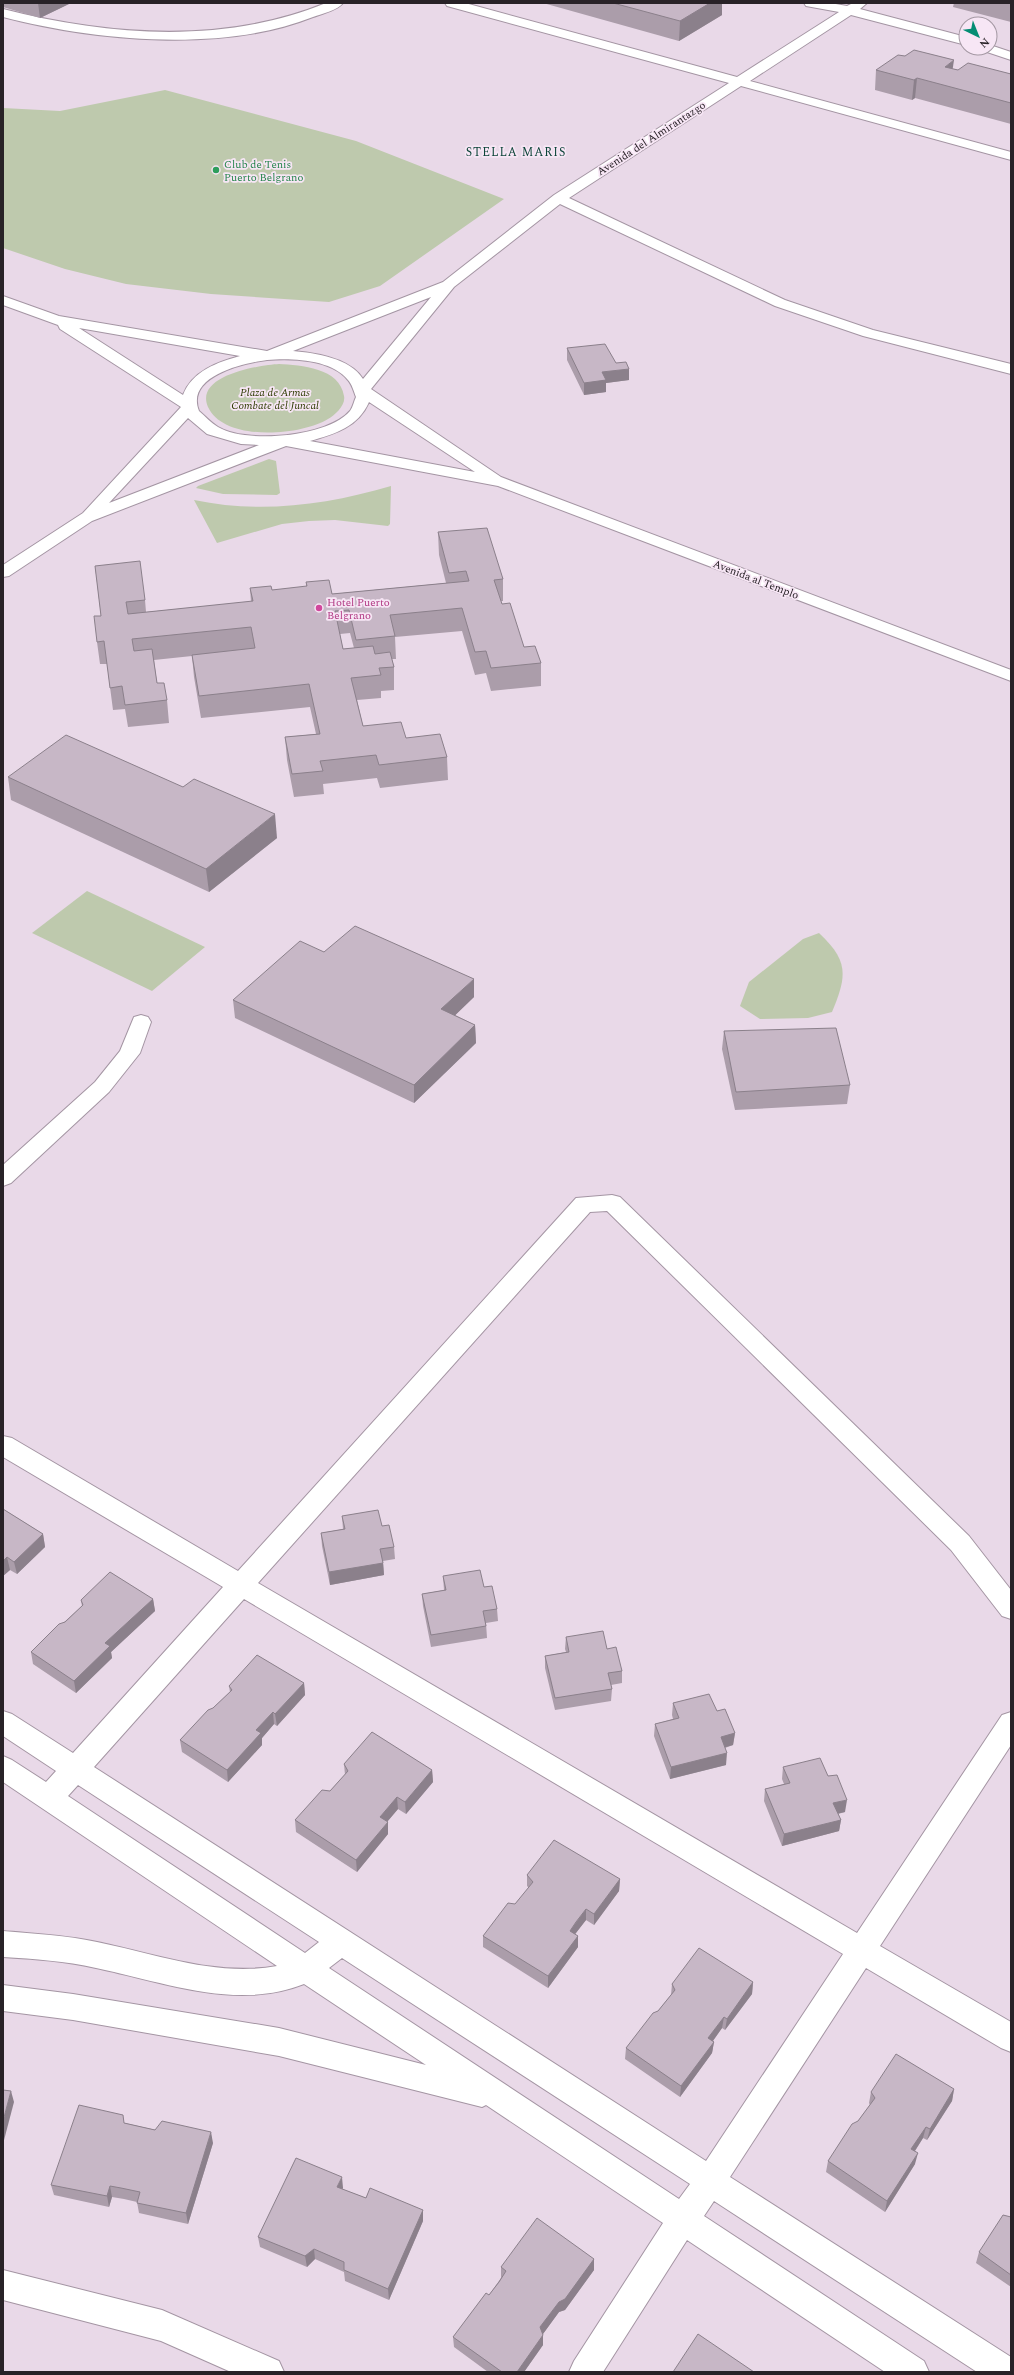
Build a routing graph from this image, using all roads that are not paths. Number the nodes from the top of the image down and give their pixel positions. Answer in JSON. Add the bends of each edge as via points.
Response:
{"nodes":[{"id":1,"x":337,"y":3,"type":"edge"},
{"id":2,"x":451,"y":3,"type":"edge"},
{"id":3,"x":810,"y":3,"type":"edge"},
{"id":4,"x":856,"y":6,"type":"edge"},
{"id":5,"x":3,"y":13,"type":"edge"},
{"id":6,"x":958,"y":38,"type":"edge"},
{"id":7,"x":998,"y":51,"type":"edge"},
{"id":8,"x":1011,"y":56,"type":"edge"},
{"id":9,"x":738,"y":81,"type":"junction"},
{"id":10,"x":1011,"y":156,"type":"edge"},
{"id":11,"x":559,"y":198,"type":"junction"},
{"id":12,"x":449,"y":284,"type":"junction"},
{"id":13,"x":3,"y":300,"type":"edge"},
{"id":14,"x":56,"y":320,"type":"junction"},
{"id":15,"x":268,"y":356,"type":"junction"},
{"id":16,"x":1011,"y":370,"type":"edge"},
{"id":17,"x":362,"y":390,"type":"junction"},
{"id":18,"x":190,"y":406,"type":"junction"},
{"id":19,"x":285,"y":441,"type":"junction"},
{"id":20,"x":502,"y":482,"type":"junction"},
{"id":21,"x":86,"y":518,"type":"junction"},
{"id":22,"x":3,"y":572,"type":"edge"},
{"id":23,"x":1011,"y":676,"type":"edge"},
{"id":24,"x":141,"y":1022,"type":"dead end"},
{"id":25,"x":11,"y":1158,"type":"edge"},
{"id":26,"x":3,"y":1178,"type":"edge"},
{"id":27,"x":3,"y":1445,"type":"edge"},
{"id":28,"x":241,"y":1586,"type":"junction"},
{"id":29,"x":1011,"y":1609,"type":"edge"},
{"id":30,"x":3,"y":1722,"type":"edge"},
{"id":31,"x":1011,"y":1723,"type":"edge"},
{"id":32,"x":3,"y":1768,"type":"edge"},
{"id":33,"x":75,"y":1768,"type":"junction"},
{"id":34,"x":49,"y":1798,"type":"junction"},
{"id":35,"x":341,"y":1941,"type":"junction"},
{"id":36,"x":3,"y":1944,"type":"edge"},
{"id":37,"x":861,"y":1950,"type":"junction"},
{"id":38,"x":307,"y":1969,"type":"junction"},
{"id":39,"x":3,"y":1998,"type":"edge"},
{"id":40,"x":1011,"y":2038,"type":"edge"},
{"id":41,"x":497,"y":2097,"type":"junction"},
{"id":42,"x":710,"y":2181,"type":"junction"},
{"id":43,"x":682,"y":2221,"type":"junction"},
{"id":44,"x":3,"y":2285,"type":"edge"},
{"id":45,"x":863,"y":2339,"type":"junction"},
{"id":46,"x":268,"y":2372,"type":"edge"},
{"id":47,"x":585,"y":2372,"type":"edge"},
{"id":48,"x":891,"y":2372,"type":"edge"},
{"id":49,"x":913,"y":2372,"type":"edge"},
{"id":50,"x":1005,"y":2372,"type":"edge"}],
"edges":[{"from":1,"to":5,"type":"street","via":[[277,25],[196,34],[88,31],[30,22]]},
{"from":2,"to":9,"type":"street"},
{"from":3,"to":4,"type":"street"},
{"from":4,"to":6,"type":"street"},
{"from":4,"to":9,"type":"street","name":"Avenida del Almirantazgo"},
{"from":7,"to":8,"type":"street"},
{"from":9,"to":10,"type":"street"},
{"from":9,"to":11,"type":"street","name":"Avenida del Almirantazgo"},
{"from":11,"to":12,"type":"street","name":"Avenida del Almirantazgo"},
{"from":11,"to":16,"type":"street","via":[[780,303],[868,333]]},
{"from":12,"to":15,"type":"street"},
{"from":12,"to":17,"type":"street"},
{"from":13,"to":14,"type":"street"},
{"from":14,"to":15,"type":"street"},
{"from":14,"to":18,"type":"street"},
{"from":15,"to":17,"type":"street","via":[[298,356],[326,362],[348,372]]},
{"from":15,"to":18,"type":"street","via":[[233,363],[206,376],[194,387],[189,399]]},
{"from":17,"to":19,"type":"street","via":[[360,407],[345,423],[318,435]]},
{"from":17,"to":20,"type":"street"},
{"from":18,"to":19,"type":"street","via":[[200,421],[221,434],[258,441]]},
{"from":18,"to":21,"type":"street"},
{"from":19,"to":20,"type":"street"},
{"from":19,"to":21,"type":"street"},
{"from":20,"to":23,"type":"street","name":"Avenida al Templo"},
{"from":21,"to":22,"type":"street"},
{"from":24,"to":25,"type":"street","via":[[130,1052],[102,1088],[82,1108]]},
{"from":25,"to":26,"type":"street"},
{"from":27,"to":28,"type":"street"},
{"from":28,"to":29,"type":"street","via":[[584,1204],[612,1203],[960,1543]]},
{"from":28,"to":33,"type":"street"},
{"from":28,"to":37,"type":"street"},
{"from":30,"to":33,"type":"street"},
{"from":31,"to":37,"type":"street"},
{"from":32,"to":34,"type":"street"},
{"from":33,"to":34,"type":"street"},
{"from":33,"to":35,"type":"street"},
{"from":34,"to":38,"type":"street"},
{"from":35,"to":38,"type":"street"},
{"from":35,"to":42,"type":"street"},
{"from":36,"to":38,"type":"street","via":[[72,1950],[217,1981],[265,1982]]},
{"from":37,"to":40,"type":"street"},
{"from":37,"to":42,"type":"street"},
{"from":38,"to":41,"type":"street"},
{"from":39,"to":41,"type":"street","via":[[73,2007],[278,2042]]},
{"from":41,"to":43,"type":"street"},
{"from":42,"to":43,"type":"street"},
{"from":42,"to":50,"type":"street"},
{"from":43,"to":45,"type":"street"},
{"from":43,"to":47,"type":"street"},
{"from":44,"to":46,"type":"street","via":[[162,2326]]},
{"from":45,"to":48,"type":"street"},
{"from":45,"to":49,"type":"street"}]}
